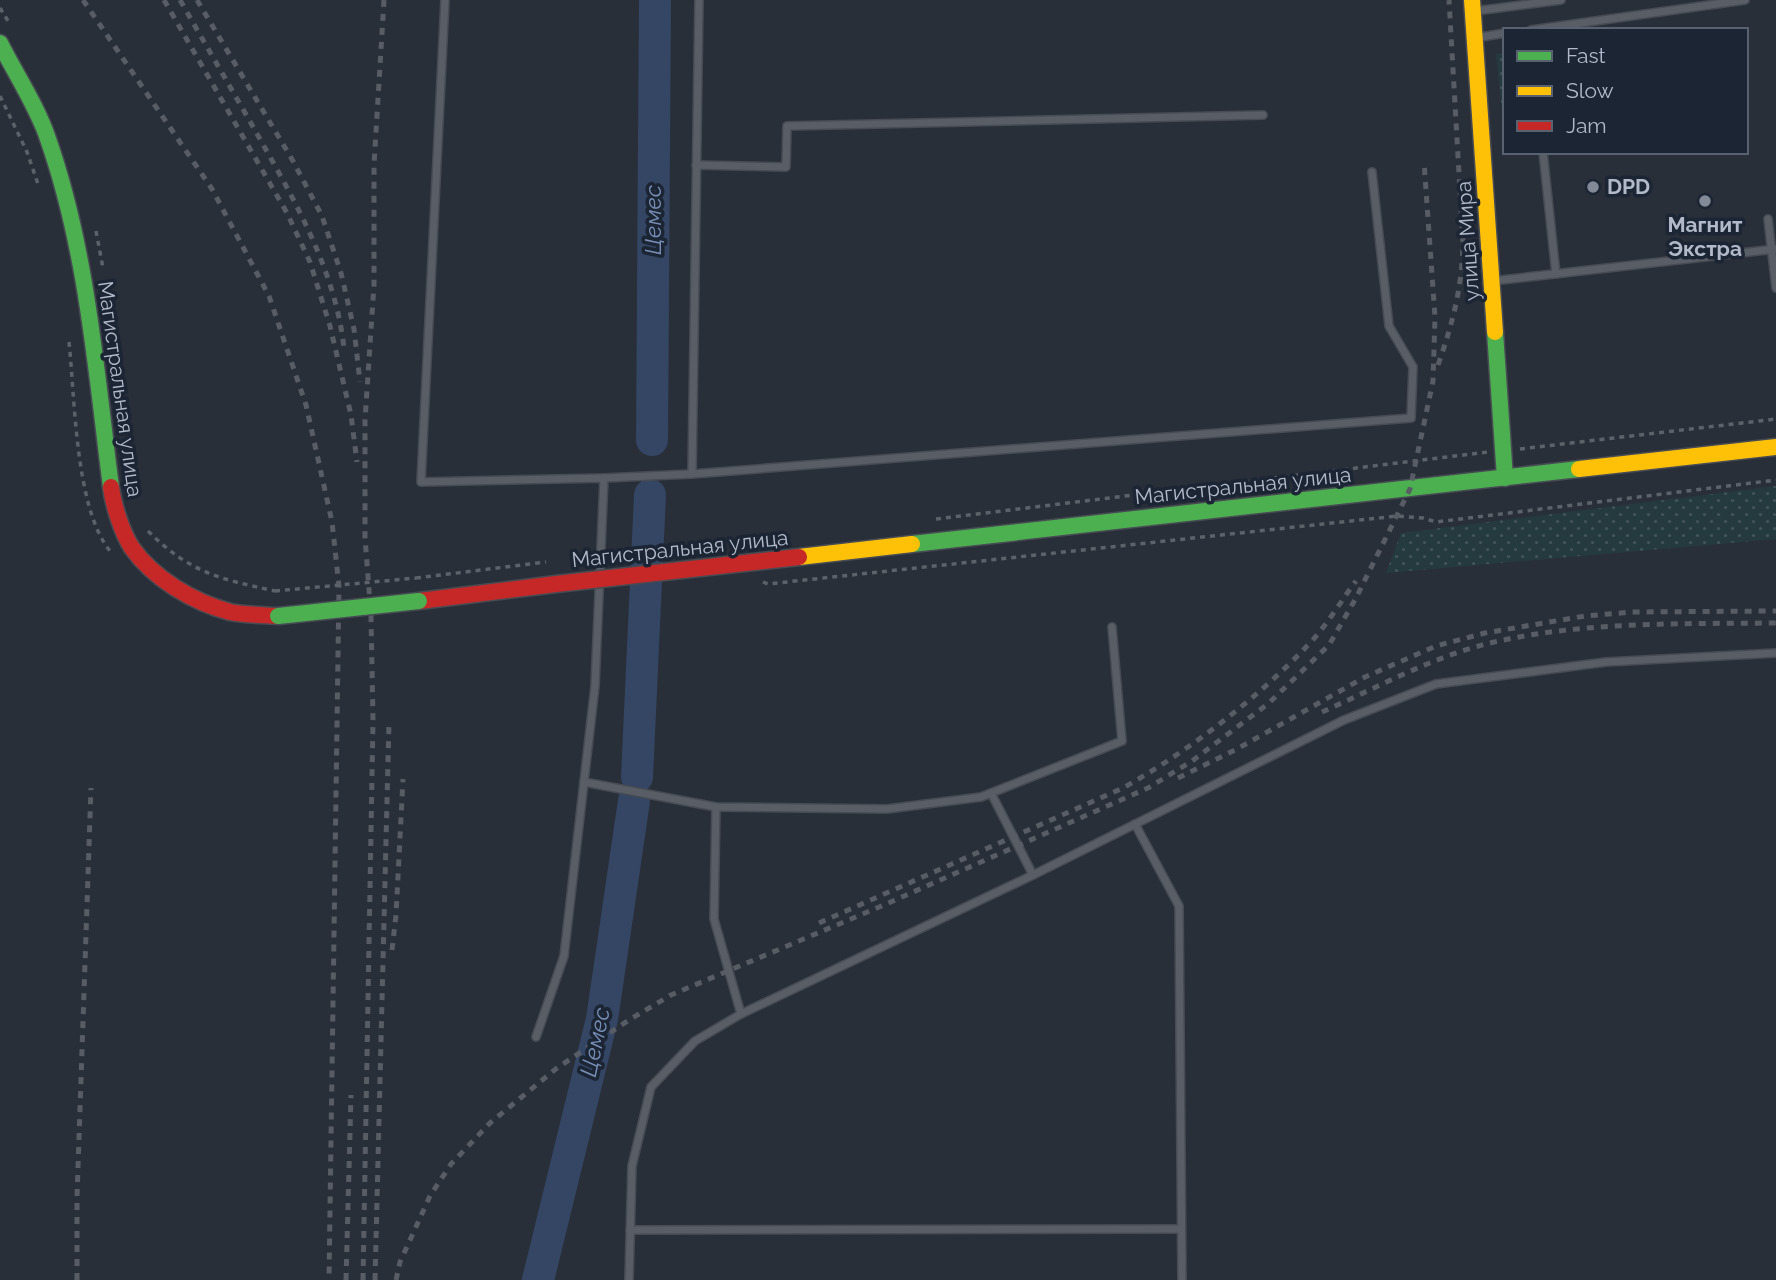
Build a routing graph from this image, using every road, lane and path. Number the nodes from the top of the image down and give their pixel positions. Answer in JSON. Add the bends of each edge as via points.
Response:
{"nodes":[{"id":1,"x":445,"y":0,"type":"edge"},
{"id":2,"x":699,"y":0,"type":"edge"},
{"id":3,"x":1561,"y":0,"type":"edge"},
{"id":4,"x":1745,"y":0,"type":"edge"},
{"id":5,"x":1472,"y":6,"type":"edge"},
{"id":6,"x":1545,"y":28,"type":"edge"},
{"id":7,"x":1503,"y":33,"type":"edge"},
{"id":8,"x":1475,"y":38,"type":"junction"},
{"id":9,"x":0,"y":43,"type":"edge"},
{"id":10,"x":1263,"y":115,"type":"dead end"},
{"id":11,"x":1543,"y":154,"type":"edge"},
{"id":12,"x":696,"y":165,"type":"junction"},
{"id":13,"x":1371,"y":172,"type":"dead end"},
{"id":14,"x":1768,"y":219,"type":"dead end"},
{"id":15,"x":1774,"y":250,"type":"edge"},
{"id":16,"x":1556,"y":274,"type":"junction"},
{"id":17,"x":1492,"y":281,"type":"junction"},
{"id":18,"x":1776,"y":288,"type":"edge"},
{"id":19,"x":1776,"y":419,"type":"edge"},
{"id":20,"x":1776,"y":447,"type":"edge"},
{"id":21,"x":1503,"y":450,"type":"junction"},
{"id":22,"x":692,"y":474,"type":"junction"},
{"id":23,"x":604,"y":478,"type":"junction"},
{"id":24,"x":1505,"y":478,"type":"junction"},
{"id":25,"x":1776,"y":480,"type":"edge"},
{"id":26,"x":935,"y":519,"type":"dead end"},
{"id":27,"x":553,"y":562,"type":"dead end"},
{"id":28,"x":759,"y":581,"type":"dead end"},
{"id":29,"x":275,"y":591,"type":"dead end"},
{"id":30,"x":1112,"y":627,"type":"dead end"},
{"id":31,"x":1776,"y":653,"type":"edge"},
{"id":32,"x":584,"y":782,"type":"junction"},
{"id":33,"x":991,"y":793,"type":"junction"},
{"id":34,"x":716,"y":807,"type":"junction"},
{"id":35,"x":1135,"y":824,"type":"junction"},
{"id":36,"x":1032,"y":874,"type":"junction"},
{"id":37,"x":741,"y":1014,"type":"junction"},
{"id":38,"x":536,"y":1037,"type":"dead end"},
{"id":39,"x":1181,"y":1229,"type":"junction"},
{"id":40,"x":630,"y":1230,"type":"junction"},
{"id":41,"x":629,"y":1280,"type":"edge"},
{"id":42,"x":1182,"y":1280,"type":"edge"}],
"edges":[{"from":1,"to":23,"type":"lane","via":[[421,482]]},
{"from":2,"to":12,"type":"lane"},
{"from":3,"to":5,"type":"lane"},
{"from":4,"to":6,"type":"lane"},
{"from":5,"to":8,"type":"main road","name":"улица Мира"},
{"from":7,"to":8,"type":"lane"},
{"from":8,"to":17,"type":"main road","name":"улица Мира"},
{"from":9,"to":24,"type":"main road","name":"Магистральная улица","bridge":true,"via":[[48,137],[71,222],[87,304],[113,502],[131,547],[160,578],[193,599],[231,612],[278,616]]},
{"from":10,"to":12,"type":"lane","via":[[787,126],[786,167]]},
{"from":11,"to":16,"type":"lane"},
{"from":12,"to":22,"type":"lane"},
{"from":13,"to":22,"type":"lane","via":[[1389,326],[1413,367],[1411,418]]},
{"from":14,"to":15,"type":"lane"},
{"from":15,"to":16,"type":"lane"},
{"from":15,"to":18,"type":"lane"},
{"from":16,"to":17,"type":"lane"},
{"from":17,"to":21,"type":"main road","name":"улица Мира"},
{"from":19,"to":21,"type":"path"},
{"from":20,"to":24,"type":"main road","name":"Магистральная улица"},
{"from":21,"to":24,"type":"main road","name":"улица Мира"},
{"from":21,"to":26,"type":"path"},
{"from":22,"to":23,"type":"lane"},
{"from":23,"to":32,"type":"lane","via":[[595,686]]},
{"from":25,"to":28,"type":"path","via":[[1436,522],[1397,516],[768,584]]},
{"from":27,"to":29,"type":"path","bridge":true},
{"from":30,"to":33,"type":"lane","via":[[1122,741]]},
{"from":31,"to":35,"type":"lane","via":[[1606,662],[1436,684],[1345,720]]},
{"from":32,"to":34,"type":"lane"},
{"from":32,"to":38,"type":"lane","via":[[564,956]]},
{"from":33,"to":34,"type":"lane","via":[[887,809]]},
{"from":33,"to":36,"type":"lane"},
{"from":34,"to":37,"type":"lane","via":[[715,919]]},
{"from":35,"to":36,"type":"lane"},
{"from":35,"to":39,"type":"lane","via":[[1179,906]]},
{"from":36,"to":37,"type":"lane"},
{"from":37,"to":40,"type":"lane","via":[[695,1041],[650,1087],[632,1166]]},
{"from":39,"to":40,"type":"lane"},
{"from":39,"to":42,"type":"lane"},
{"from":40,"to":41,"type":"lane"}]}
